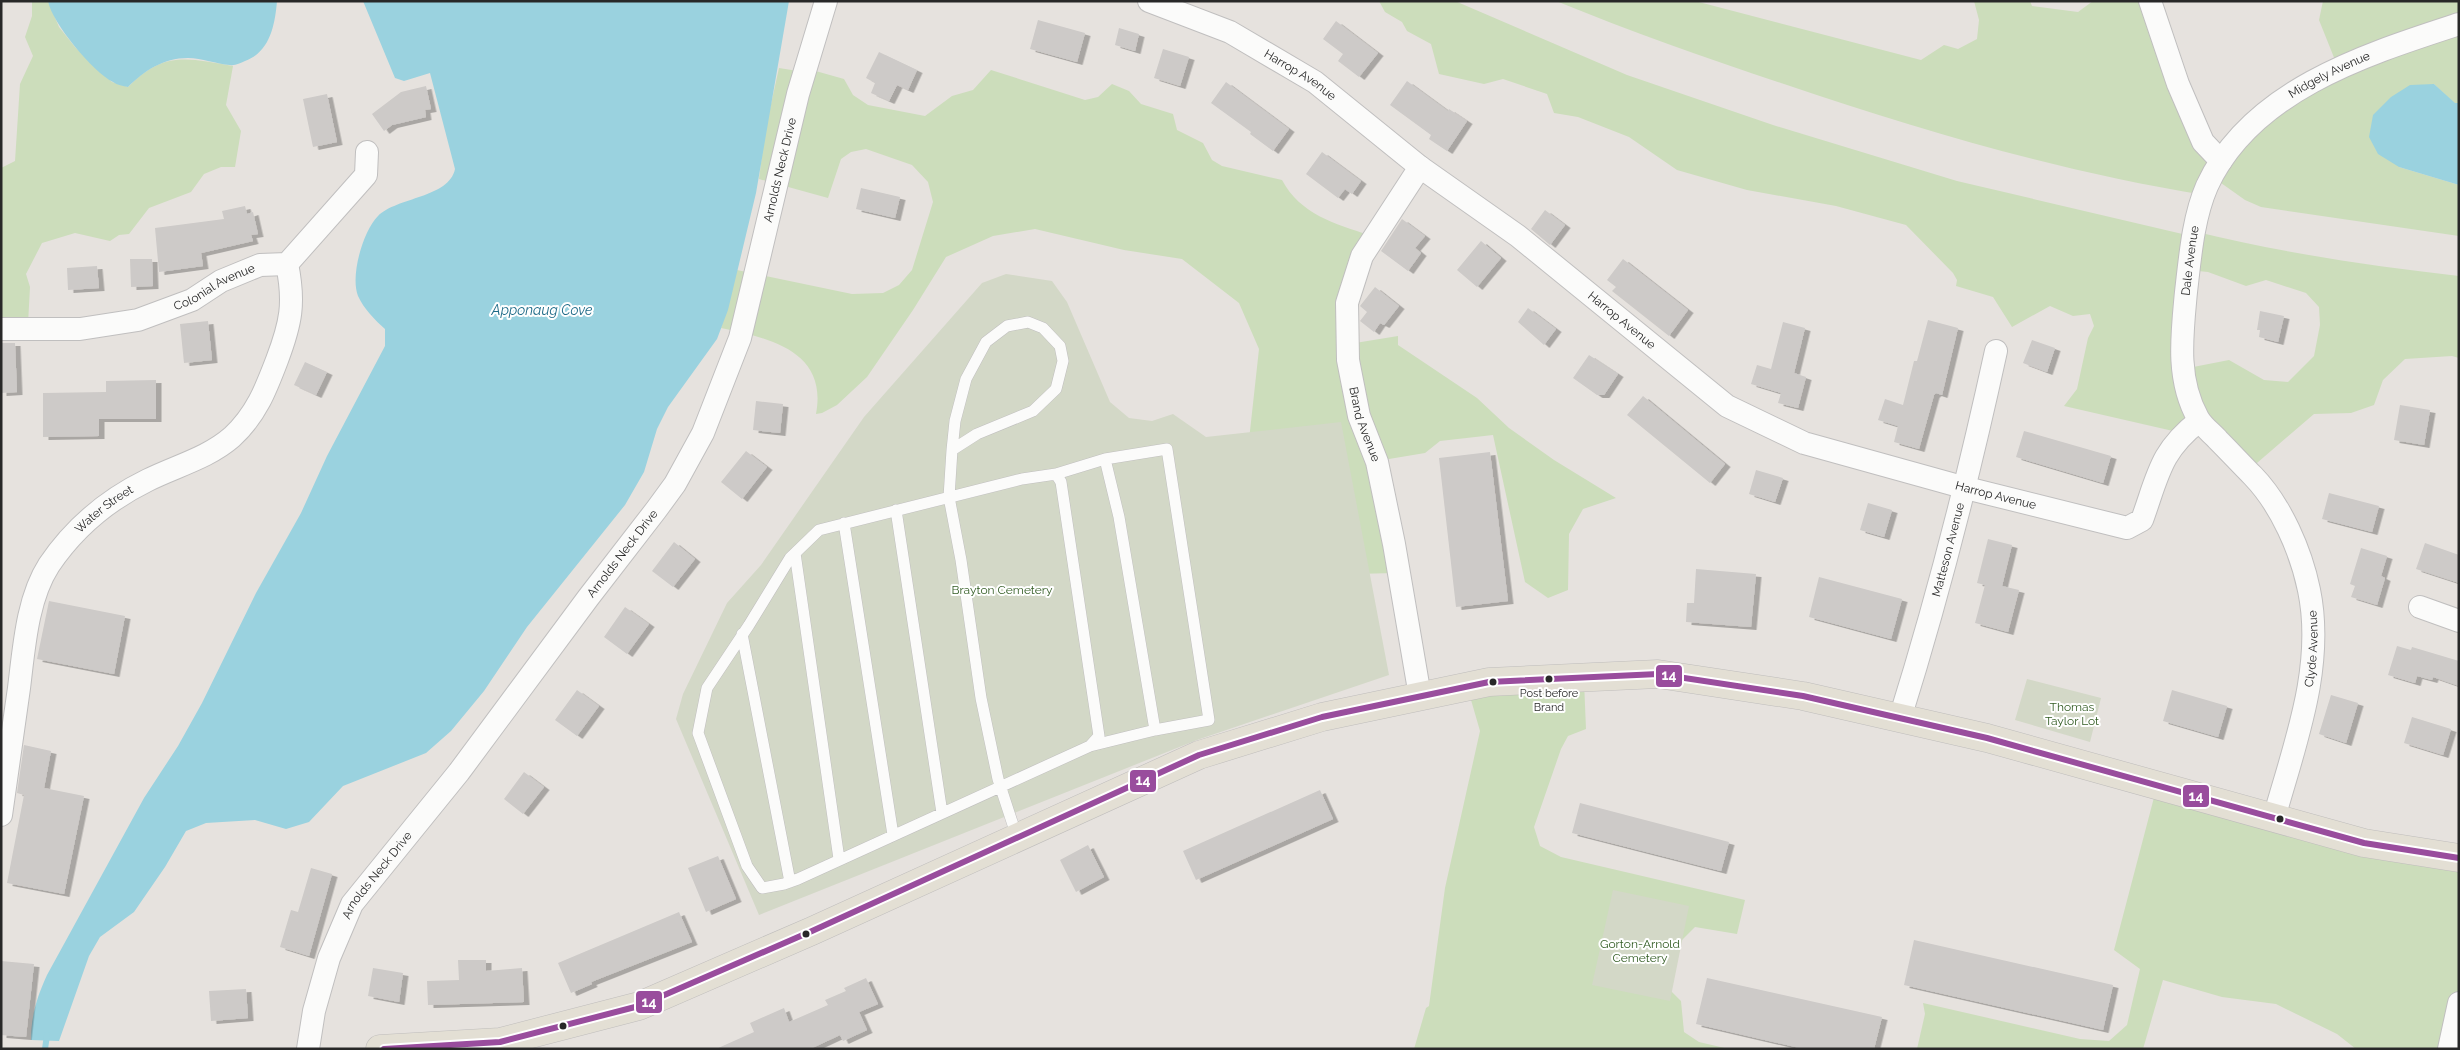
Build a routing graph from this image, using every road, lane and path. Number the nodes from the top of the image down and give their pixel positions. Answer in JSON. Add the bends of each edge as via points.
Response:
{"nodes":[{"id":1,"x":826,"y":1,"type":"edge"},
{"id":2,"x":1150,"y":1,"type":"edge"},
{"id":3,"x":2150,"y":1,"type":"edge"},
{"id":4,"x":2459,"y":24,"type":"edge"},
{"id":5,"x":366,"y":152,"type":"dead end"},
{"id":6,"x":2221,"y":161,"type":"junction"},
{"id":7,"x":1420,"y":167,"type":"junction"},
{"id":8,"x":287,"y":264,"type":"junction"},
{"id":9,"x":1,"y":329,"type":"edge"},
{"id":10,"x":1996,"y":351,"type":"dead end"},
{"id":11,"x":2199,"y":421,"type":"junction"},
{"id":12,"x":952,"y":450,"type":"junction"},
{"id":13,"x":1104,"y":459,"type":"junction"},
{"id":14,"x":1056,"y":474,"type":"junction"},
{"id":15,"x":1966,"y":488,"type":"junction"},
{"id":16,"x":949,"y":497,"type":"junction"},
{"id":17,"x":896,"y":510,"type":"junction"},
{"id":18,"x":844,"y":523,"type":"junction"},
{"id":19,"x":795,"y":554,"type":"junction"},
{"id":20,"x":2420,"y":607,"type":"dead end"},
{"id":21,"x":2459,"y":621,"type":"edge"},
{"id":22,"x":742,"y":634,"type":"junction"},
{"id":23,"x":1420,"y":696,"type":"junction"},
{"id":24,"x":1900,"y":718,"type":"junction"},
{"id":25,"x":1155,"y":730,"type":"junction"},
{"id":26,"x":1090,"y":746,"type":"junction"},
{"id":27,"x":1000,"y":787,"type":"junction"},
{"id":28,"x":942,"y":813,"type":"junction"},
{"id":29,"x":1,"y":815,"type":"edge"},
{"id":30,"x":2274,"y":818,"type":"junction"},
{"id":31,"x":893,"y":835,"type":"junction"},
{"id":32,"x":1017,"y":838,"type":"junction"},
{"id":33,"x":2459,"y":858,"type":"edge"},
{"id":34,"x":839,"y":859,"type":"junction"},
{"id":35,"x":790,"y":882,"type":"junction"},
{"id":36,"x":2459,"y":1003,"type":"edge"},
{"id":37,"x":308,"y":1049,"type":"edge"},
{"id":38,"x":380,"y":1049,"type":"edge"},
{"id":39,"x":2449,"y":1049,"type":"edge"}],
"edges":[{"from":1,"to":37,"type":"street","name":"Arnolds Neck Drive","via":[[798,94],[740,338],[699,440],[675,484],[656,510],[458,772],[352,904],[329,958],[314,1011]]},
{"from":2,"to":7,"type":"street","name":"Harrop Avenue","via":[[1230,32],[1315,82]]},
{"from":3,"to":6,"type":"street","via":[[2178,84],[2203,142]]},
{"from":4,"to":6,"type":"street","name":"Midgely Avenue","via":[[2381,51],[2318,79],[2248,127]]},
{"from":5,"to":8,"type":"street","via":[[366,176]]},
{"from":6,"to":11,"type":"street","name":"Dale Avenue","via":[[2206,188],[2194,235],[2182,332],[2183,375]]},
{"from":7,"to":15,"type":"street","name":"Harrop Avenue","via":[[1518,236],[1727,406],[1804,443]]},
{"from":7,"to":23,"type":"street","name":"Brand Avenue","via":[[1362,256],[1348,303],[1348,360],[1359,416],[1377,462]]},
{"from":8,"to":9,"type":"street","name":"Colonial Avenue","via":[[260,265],[221,281],[192,300],[138,320],[80,329]]},
{"from":8,"to":29,"type":"street","name":"Water Street","via":[[292,294],[290,318],[271,378],[255,410],[232,437],[218,447],[148,480],[99,510],[64,545],[39,582],[26,637]]},
{"from":10,"to":15,"type":"street","name":"Matteson Avenue"},
{"from":11,"to":15,"type":"street","name":"Harrop Avenue","via":[[2180,436],[2165,456],[2142,520],[2127,528]]},
{"from":11,"to":30,"type":"street","name":"Clyde Avenue","via":[[2256,479],[2271,499],[2294,544],[2309,589],[2313,612],[2313,660]]},
{"from":12,"to":12,"type":"lane","via":[[977,434],[1033,411],[1056,389],[1063,361],[1060,346],[1043,328],[1028,322],[1007,326],[986,342],[966,379],[955,421]]},
{"from":12,"to":16,"type":"lane"},
{"from":13,"to":14,"type":"lane"},
{"from":13,"to":25,"type":"lane","via":[[1119,517]]},
{"from":13,"to":25,"type":"lane","via":[[1167,449],[1209,720]]},
{"from":14,"to":16,"type":"lane"},
{"from":14,"to":26,"type":"lane","via":[[1061,482],[1098,736]]},
{"from":15,"to":24,"type":"street","name":"Matteson Avenue"},
{"from":16,"to":17,"type":"lane"},
{"from":16,"to":27,"type":"lane","via":[[981,698]]},
{"from":17,"to":18,"type":"lane"},
{"from":17,"to":28,"type":"lane"},
{"from":18,"to":19,"type":"lane","via":[[820,530]]},
{"from":18,"to":31,"type":"lane"},
{"from":19,"to":22,"type":"lane"},
{"from":19,"to":34,"type":"lane"},
{"from":20,"to":21,"type":"street"},
{"from":22,"to":35,"type":"lane"},
{"from":22,"to":35,"type":"lane","via":[[707,688],[698,732],[747,866],[762,888]]},
{"from":23,"to":24,"type":"main road","via":[[1489,682],[1658,674],[1803,696]]},
{"from":23,"to":32,"type":"main road","via":[[1322,717],[1198,755]]},
{"from":24,"to":30,"type":"main road","via":[[1987,738]]},
{"from":25,"to":26,"type":"lane"},
{"from":26,"to":27,"type":"lane"},
{"from":27,"to":28,"type":"lane"},
{"from":27,"to":32,"type":"lane"},
{"from":28,"to":31,"type":"lane"},
{"from":30,"to":33,"type":"main road","via":[[2364,843]]},
{"from":31,"to":34,"type":"lane"},
{"from":32,"to":38,"type":"main road","via":[[639,1006],[500,1042]]},
{"from":34,"to":35,"type":"lane"},
{"from":36,"to":39,"type":"street"}]}
